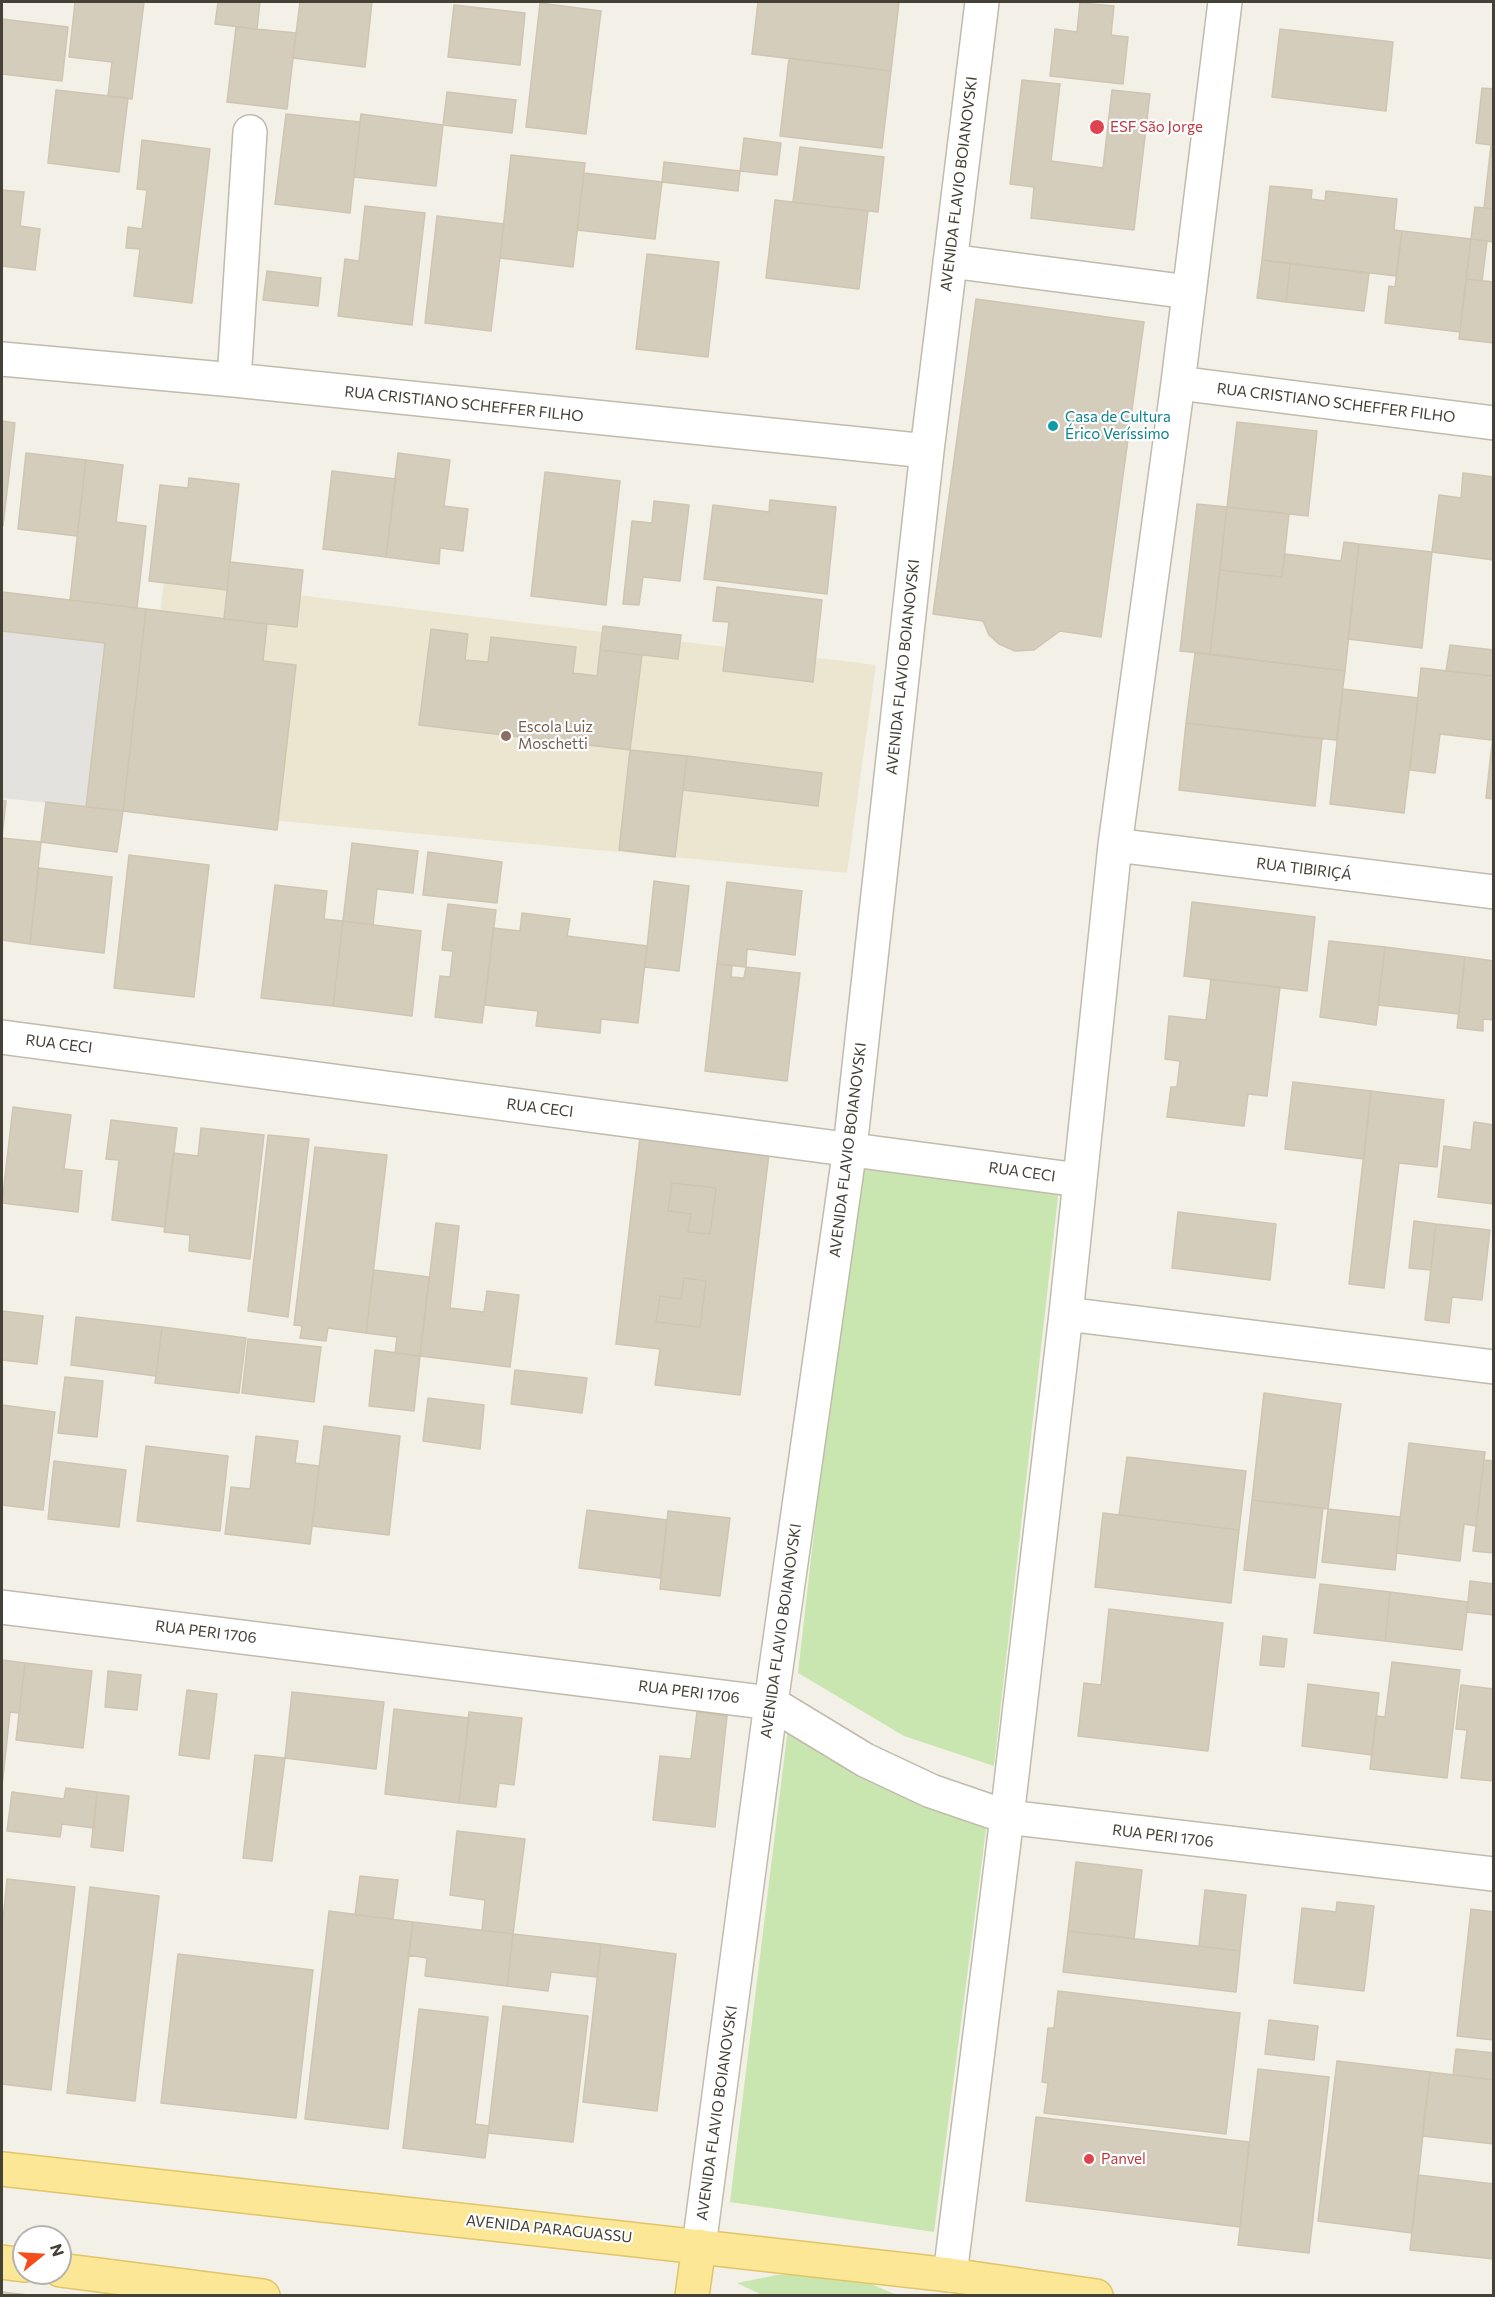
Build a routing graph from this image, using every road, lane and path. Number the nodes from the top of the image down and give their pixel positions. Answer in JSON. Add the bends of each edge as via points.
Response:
{"nodes":[{"id":1,"x":982,"y":2,"type":"edge"},
{"id":2,"x":1225,"y":2,"type":"edge"},
{"id":3,"x":250,"y":132,"type":"dead end"},
{"id":4,"x":950,"y":261,"type":"junction"},
{"id":5,"x":1189,"y":292,"type":"junction"},
{"id":6,"x":2,"y":359,"type":"edge"},
{"id":7,"x":234,"y":380,"type":"junction"},
{"id":8,"x":1178,"y":383,"type":"junction"},
{"id":9,"x":1494,"y":423,"type":"edge"},
{"id":10,"x":927,"y":451,"type":"junction"},
{"id":11,"x":1115,"y":845,"type":"junction"},
{"id":12,"x":1494,"y":892,"type":"edge"},
{"id":13,"x":2,"y":1037,"type":"edge"},
{"id":14,"x":850,"y":1148,"type":"junction"},
{"id":15,"x":1079,"y":1180,"type":"junction"},
{"id":16,"x":1066,"y":1314,"type":"junction"},
{"id":17,"x":1494,"y":1367,"type":"edge"},
{"id":18,"x":2,"y":1606,"type":"edge"},
{"id":19,"x":771,"y":1702,"type":"junction"},
{"id":20,"x":1007,"y":1817,"type":"junction"},
{"id":21,"x":1494,"y":1874,"type":"edge"},
{"id":22,"x":2,"y":2169,"type":"edge"},
{"id":23,"x":699,"y":2246,"type":"junction"},
{"id":24,"x":72,"y":2271,"type":"edge"},
{"id":25,"x":949,"y":2285,"type":"edge"},
{"id":26,"x":263,"y":2295,"type":"edge"},
{"id":27,"x":692,"y":2295,"type":"edge"},
{"id":28,"x":1096,"y":2295,"type":"edge"}],
"edges":[{"from":1,"to":4,"type":"street","name":"AVENIDA FLAVIO BOIANOVSKI"},
{"from":2,"to":5,"type":"street"},
{"from":3,"to":7,"type":"street"},
{"from":4,"to":5,"type":"street"},
{"from":4,"to":10,"type":"street","name":"AVENIDA FLAVIO BOIANOVSKI"},
{"from":5,"to":8,"type":"street"},
{"from":6,"to":7,"type":"street","name":"RUA CRISTIANO SCHEFFER FILHO"},
{"from":7,"to":10,"type":"street","name":"RUA CRISTIANO SCHEFFER FILHO"},
{"from":8,"to":9,"type":"street","name":"RUA CRISTIANO SCHEFFER FILHO"},
{"from":8,"to":11,"type":"street"},
{"from":10,"to":14,"type":"street","name":"AVENIDA FLAVIO BOIANOVSKI"},
{"from":11,"to":12,"type":"street","name":"RUA TIBIRIÇÁ"},
{"from":11,"to":15,"type":"street"},
{"from":13,"to":14,"type":"street","name":"RUA CECI"},
{"from":14,"to":15,"type":"street","name":"RUA CECI"},
{"from":14,"to":19,"type":"street","name":"AVENIDA FLAVIO BOIANOVSKI"},
{"from":15,"to":16,"type":"street"},
{"from":16,"to":17,"type":"street"},
{"from":16,"to":20,"type":"street"},
{"from":18,"to":19,"type":"street","name":"RUA PERI 1706"},
{"from":19,"to":20,"type":"street","name":"RUA PERI 1706","via":[[865,1760],[931,1791]]},
{"from":19,"to":23,"type":"street","name":"AVENIDA FLAVIO BOIANOVSKI"},
{"from":20,"to":21,"type":"street","name":"RUA PERI 1706"},
{"from":20,"to":25,"type":"street"},
{"from":22,"to":23,"type":"main road","name":"AVENIDA PARAGUASSU"},
{"from":23,"to":25,"type":"main road","name":"AVENIDA PARAGUASSU"},
{"from":23,"to":27,"type":"main road","name":"AVENIDA FLAVIO BOIANOVSKI"},
{"from":24,"to":26,"type":"main road"},
{"from":25,"to":28,"type":"main road","name":"AVENIDA PARAGUASSU"}]}
